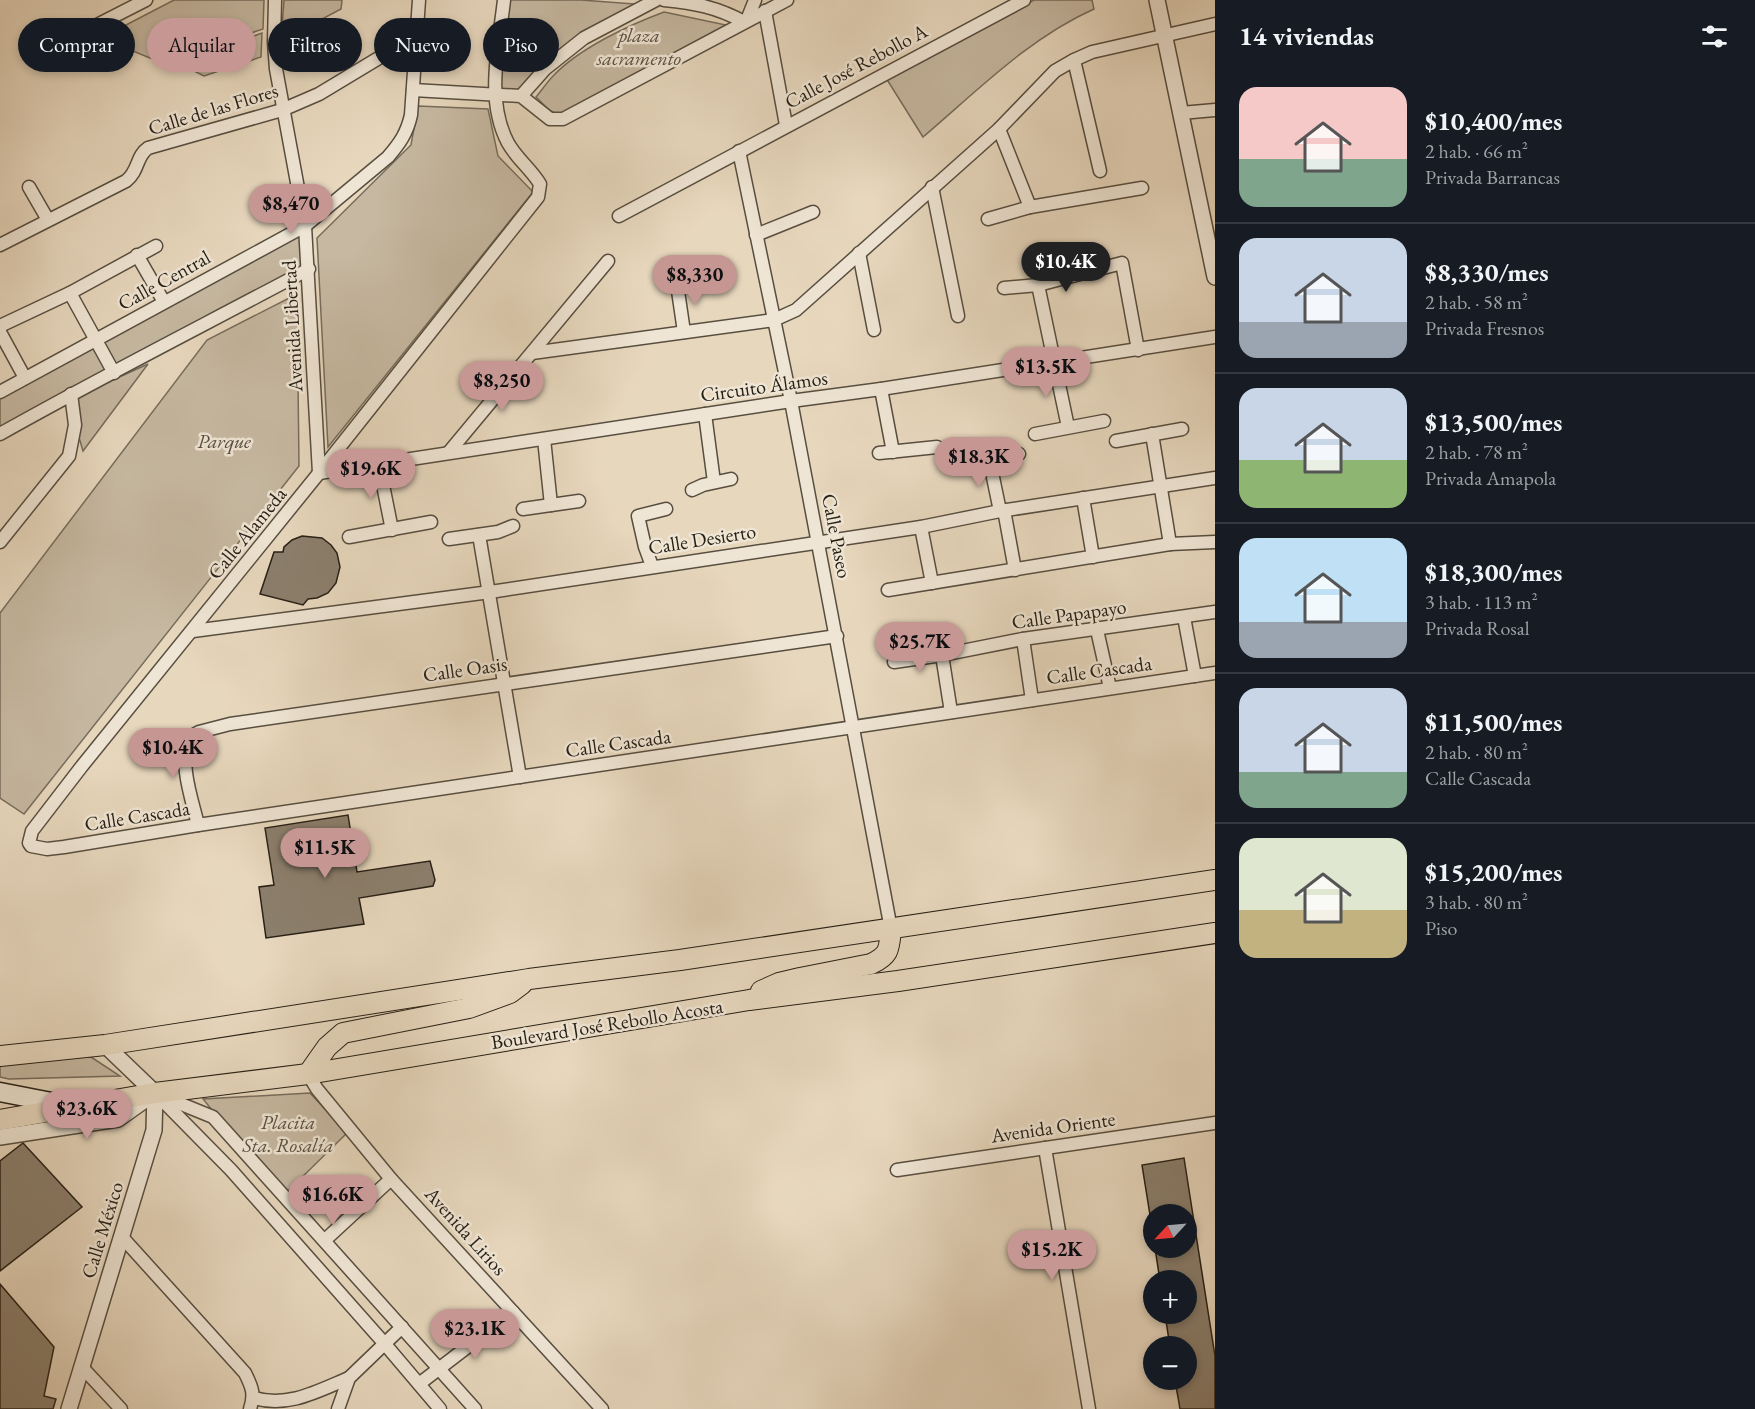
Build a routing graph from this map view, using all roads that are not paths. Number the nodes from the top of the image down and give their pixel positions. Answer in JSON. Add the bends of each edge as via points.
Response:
{"nodes":[{"id":1,"x":146,"y":0,"type":"edge"},
{"id":2,"x":275,"y":0,"type":"edge"},
{"id":3,"x":419,"y":0,"type":"edge"},
{"id":4,"x":504,"y":0,"type":"edge"},
{"id":5,"x":656,"y":0,"type":"edge"},
{"id":6,"x":670,"y":0,"type":"edge"},
{"id":7,"x":754,"y":0,"type":"edge"},
{"id":8,"x":787,"y":0,"type":"edge"},
{"id":9,"x":1024,"y":0,"type":"edge"},
{"id":10,"x":1157,"y":0,"type":"edge"},
{"id":11,"x":765,"y":10,"type":"junction"},
{"id":12,"x":111,"y":18,"type":"edge"},
{"id":13,"x":418,"y":18,"type":"edge"},
{"id":14,"x":745,"y":21,"type":"junction"},
{"id":15,"x":1215,"y":24,"type":"edge"},
{"id":16,"x":1165,"y":35,"type":"junction"},
{"id":17,"x":1074,"y":60,"type":"junction"},
{"id":18,"x":374,"y":61,"type":"edge"},
{"id":19,"x":414,"y":72,"type":"edge"},
{"id":20,"x":413,"y":90,"type":"junction"},
{"id":21,"x":495,"y":95,"type":"junction"},
{"id":22,"x":521,"y":96,"type":"junction"},
{"id":23,"x":282,"y":110,"type":"junction"},
{"id":24,"x":1215,"y":110,"type":"edge"},
{"id":25,"x":1181,"y":113,"type":"junction"},
{"id":26,"x":786,"y":125,"type":"junction"},
{"id":27,"x":999,"y":129,"type":"junction"},
{"id":28,"x":739,"y":151,"type":"junction"},
{"id":29,"x":1100,"y":171,"type":"dead end"},
{"id":30,"x":29,"y":187,"type":"dead end"},
{"id":31,"x":932,"y":187,"type":"junction"},
{"id":32,"x":1142,"y":188,"type":"dead end"},
{"id":33,"x":1030,"y":207,"type":"junction"},
{"id":34,"x":813,"y":212,"type":"dead end"},
{"id":35,"x":619,"y":216,"type":"dead end"},
{"id":36,"x":988,"y":219,"type":"dead end"},
{"id":37,"x":48,"y":220,"type":"junction"},
{"id":38,"x":305,"y":226,"type":"junction"},
{"id":39,"x":756,"y":235,"type":"junction"},
{"id":40,"x":0,"y":245,"type":"edge"},
{"id":41,"x":156,"y":246,"type":"dead end"},
{"id":42,"x":859,"y":253,"type":"junction"},
{"id":43,"x":137,"y":255,"type":"junction"},
{"id":44,"x":608,"y":261,"type":"dead end"},
{"id":45,"x":309,"y":269,"type":"junction"},
{"id":46,"x":1215,"y":278,"type":"edge"},
{"id":47,"x":677,"y":284,"type":"dead end"},
{"id":48,"x":1038,"y":285,"type":"junction"},
{"id":49,"x":1004,"y":288,"type":"dead end"},
{"id":50,"x":70,"y":293,"type":"junction"},
{"id":51,"x":164,"y":302,"type":"junction"},
{"id":52,"x":958,"y":316,"type":"dead end"},
{"id":53,"x":774,"y":320,"type":"junction"},
{"id":54,"x":0,"y":326,"type":"edge"},
{"id":55,"x":874,"y":330,"type":"dead end"},
{"id":56,"x":0,"y":332,"type":"edge"},
{"id":57,"x":684,"y":332,"type":"junction"},
{"id":58,"x":1215,"y":337,"type":"edge"},
{"id":59,"x":95,"y":340,"type":"junction"},
{"id":60,"x":1138,"y":350,"type":"junction"},
{"id":61,"x":532,"y":353,"type":"junction"},
{"id":62,"x":1054,"y":362,"type":"junction"},
{"id":63,"x":114,"y":374,"type":"junction"},
{"id":64,"x":25,"y":378,"type":"junction"},
{"id":65,"x":881,"y":389,"type":"junction"},
{"id":66,"x":0,"y":392,"type":"edge"},
{"id":67,"x":71,"y":394,"type":"junction"},
{"id":68,"x":791,"y":401,"type":"junction"},
{"id":69,"x":705,"y":414,"type":"junction"},
{"id":70,"x":1104,"y":421,"type":"dead end"},
{"id":71,"x":1068,"y":427,"type":"junction"},
{"id":72,"x":1182,"y":429,"type":"dead end"},
{"id":73,"x":0,"y":434,"type":"edge"},
{"id":74,"x":1035,"y":434,"type":"dead end"},
{"id":75,"x":1152,"y":434,"type":"junction"},
{"id":76,"x":544,"y":438,"type":"junction"},
{"id":77,"x":1116,"y":441,"type":"dead end"},
{"id":78,"x":937,"y":447,"type":"dead end"},
{"id":79,"x":893,"y":452,"type":"junction"},
{"id":80,"x":449,"y":453,"type":"junction"},
{"id":81,"x":879,"y":453,"type":"dead end"},
{"id":82,"x":1019,"y":454,"type":"dead end"},
{"id":83,"x":989,"y":458,"type":"junction"},
{"id":84,"x":379,"y":465,"type":"junction"},
{"id":85,"x":954,"y":465,"type":"dead end"},
{"id":86,"x":319,"y":473,"type":"junction"},
{"id":87,"x":1215,"y":478,"type":"edge"},
{"id":88,"x":731,"y":479,"type":"dead end"},
{"id":89,"x":714,"y":482,"type":"junction"},
{"id":90,"x":1161,"y":486,"type":"junction"},
{"id":91,"x":692,"y":490,"type":"dead end"},
{"id":92,"x":1083,"y":498,"type":"junction"},
{"id":93,"x":579,"y":501,"type":"dead end"},
{"id":94,"x":551,"y":505,"type":"junction"},
{"id":95,"x":523,"y":509,"type":"dead end"},
{"id":96,"x":666,"y":509,"type":"dead end"},
{"id":97,"x":1002,"y":511,"type":"junction"},
{"id":98,"x":432,"y":522,"type":"dead end"},
{"id":99,"x":513,"y":526,"type":"dead end"},
{"id":100,"x":921,"y":527,"type":"junction"},
{"id":101,"x":392,"y":530,"type":"junction"},
{"id":102,"x":0,"y":533,"type":"edge"},
{"id":103,"x":479,"y":535,"type":"junction"},
{"id":104,"x":350,"y":537,"type":"dead end"},
{"id":105,"x":449,"y":539,"type":"dead end"},
{"id":106,"x":0,"y":541,"type":"edge"},
{"id":107,"x":818,"y":541,"type":"junction"},
{"id":108,"x":1215,"y":542,"type":"edge"},
{"id":109,"x":1170,"y":544,"type":"junction"},
{"id":110,"x":1093,"y":557,"type":"junction"},
{"id":111,"x":652,"y":566,"type":"junction"},
{"id":112,"x":1015,"y":570,"type":"junction"},
{"id":113,"x":932,"y":583,"type":"junction"},
{"id":114,"x":888,"y":590,"type":"dead end"},
{"id":115,"x":490,"y":592,"type":"junction"},
{"id":116,"x":1215,"y":612,"type":"edge"},
{"id":117,"x":1184,"y":616,"type":"junction"},
{"id":118,"x":1097,"y":630,"type":"junction"},
{"id":119,"x":193,"y":631,"type":"junction"},
{"id":120,"x":837,"y":636,"type":"junction"},
{"id":121,"x":1023,"y":639,"type":"junction"},
{"id":122,"x":942,"y":655,"type":"junction"},
{"id":123,"x":894,"y":662,"type":"dead end"},
{"id":124,"x":1215,"y":673,"type":"edge"},
{"id":125,"x":1195,"y":676,"type":"junction"},
{"id":126,"x":505,"y":683,"type":"junction"},
{"id":127,"x":1110,"y":688,"type":"junction"},
{"id":128,"x":1032,"y":700,"type":"junction"},
{"id":129,"x":951,"y":712,"type":"junction"},
{"id":130,"x":852,"y":727,"type":"junction"},
{"id":131,"x":520,"y":777,"type":"junction"},
{"id":132,"x":198,"y":825,"type":"junction"},
{"id":133,"x":29,"y":843,"type":"joint"},
{"id":134,"x":1215,"y":880,"type":"edge"},
{"id":135,"x":891,"y":929,"type":"junction"},
{"id":136,"x":1215,"y":933,"type":"edge"},
{"id":137,"x":529,"y":979,"type":"junction"},
{"id":138,"x":749,"y":1000,"type":"junction"},
{"id":139,"x":105,"y":1045,"type":"junction"},
{"id":140,"x":0,"y":1056,"type":"edge"},
{"id":141,"x":308,"y":1074,"type":"junction"},
{"id":142,"x":0,"y":1092,"type":"edge"},
{"id":143,"x":155,"y":1093,"type":"junction"},
{"id":144,"x":76,"y":1107,"type":"junction"},
{"id":145,"x":0,"y":1120,"type":"edge"},
{"id":146,"x":1215,"y":1123,"type":"edge"},
{"id":147,"x":0,"y":1137,"type":"edge"},
{"id":148,"x":1045,"y":1148,"type":"junction"},
{"id":149,"x":897,"y":1170,"type":"dead end"},
{"id":150,"x":391,"y":1179,"type":"junction"},
{"id":151,"x":122,"y":1237,"type":"junction"},
{"id":152,"x":326,"y":1240,"type":"junction"},
{"id":153,"x":513,"y":1312,"type":"junction"},
{"id":154,"x":402,"y":1327,"type":"junction"},
{"id":155,"x":384,"y":1343,"type":"junction"},
{"id":156,"x":81,"y":1366,"type":"junction"},
{"id":157,"x":439,"y":1368,"type":"junction"},
{"id":158,"x":349,"y":1378,"type":"junction"},
{"id":159,"x":419,"y":1384,"type":"junction"},
{"id":160,"x":429,"y":1396,"type":"junction"},
{"id":161,"x":252,"y":1404,"type":"edge"},
{"id":162,"x":69,"y":1409,"type":"edge"},
{"id":163,"x":122,"y":1409,"type":"edge"},
{"id":164,"x":338,"y":1409,"type":"edge"},
{"id":165,"x":426,"y":1409,"type":"edge"},
{"id":166,"x":440,"y":1409,"type":"edge"},
{"id":167,"x":475,"y":1409,"type":"edge"},
{"id":168,"x":602,"y":1409,"type":"edge"},
{"id":169,"x":1089,"y":1409,"type":"edge"}],
"edges":[{"from":1,"to":12,"type":"street"},
{"from":2,"to":23,"type":"street","name":"Avenida Libertad","via":[[274,42]]},
{"from":3,"to":13,"type":"street","name":"Calle Central"},
{"from":4,"to":21,"type":"street","name":"Calle Alameda"},
{"from":5,"to":22,"type":"street","via":[[584,38],[545,69]]},
{"from":6,"to":14,"type":"street","via":[[708,6]]},
{"from":7,"to":14,"type":"street"},
{"from":8,"to":11,"type":"street"},
{"from":9,"to":26,"type":"street","name":"Calle José Rebollo A"},
{"from":10,"to":16,"type":"street"},
{"from":11,"to":14,"type":"street"},
{"from":11,"to":26,"type":"street"},
{"from":14,"to":22,"type":"street","via":[[563,119],[550,119]]},
{"from":15,"to":16,"type":"street"},
{"from":16,"to":17,"type":"street"},
{"from":16,"to":25,"type":"street"},
{"from":17,"to":27,"type":"street","via":[[1055,71]]},
{"from":17,"to":29,"type":"street"},
{"from":18,"to":23,"type":"street","name":"Calle de las Flores"},
{"from":19,"to":20,"type":"street","name":"Calle Central"},
{"from":20,"to":21,"type":"street"},
{"from":20,"to":38,"type":"street","name":"Calle Central","via":[[408,130],[400,144]]},
{"from":21,"to":22,"type":"street"},
{"from":21,"to":86,"type":"street","name":"Calle Alameda","via":[[508,143],[540,184],[538,196]]},
{"from":23,"to":37,"type":"street","name":"Calle de las Flores","via":[[148,148],[126,181]]},
{"from":23,"to":38,"type":"street","name":"Avenida Libertad"},
{"from":24,"to":25,"type":"street"},
{"from":25,"to":46,"type":"street"},
{"from":26,"to":28,"type":"street","name":"Calle José Rebollo A"},
{"from":27,"to":31,"type":"street"},
{"from":27,"to":33,"type":"street"},
{"from":28,"to":35,"type":"street","name":"Calle José Rebollo A"},
{"from":28,"to":39,"type":"street","name":"Calle Paseo"},
{"from":30,"to":37,"type":"street"},
{"from":31,"to":42,"type":"street"},
{"from":31,"to":52,"type":"street"},
{"from":32,"to":33,"type":"street"},
{"from":33,"to":36,"type":"street"},
{"from":34,"to":39,"type":"street"},
{"from":37,"to":40,"type":"street","name":"Calle de las Flores"},
{"from":38,"to":45,"type":"street","name":"Avenida Libertad"},
{"from":38,"to":51,"type":"street","name":"Calle Central"},
{"from":39,"to":53,"type":"street","name":"Calle Paseo"},
{"from":41,"to":43,"type":"street"},
{"from":42,"to":53,"type":"street","via":[[796,310]]},
{"from":42,"to":55,"type":"street"},
{"from":43,"to":50,"type":"street"},
{"from":43,"to":51,"type":"street"},
{"from":44,"to":61,"type":"street"},
{"from":45,"to":63,"type":"street"},
{"from":45,"to":86,"type":"street","name":"Avenida Libertad"},
{"from":47,"to":57,"type":"street"},
{"from":48,"to":49,"type":"street"},
{"from":48,"to":60,"type":"street","via":[[1122,263]]},
{"from":48,"to":62,"type":"street"},
{"from":50,"to":54,"type":"street"},
{"from":50,"to":59,"type":"street"},
{"from":51,"to":59,"type":"street","name":"Calle Central"},
{"from":53,"to":57,"type":"street"},
{"from":53,"to":68,"type":"street","name":"Calle Paseo"},
{"from":56,"to":64,"type":"street"},
{"from":57,"to":61,"type":"street"},
{"from":58,"to":60,"type":"street","name":"Circuito Álamos"},
{"from":59,"to":63,"type":"street"},
{"from":59,"to":64,"type":"street","name":"Calle Central"},
{"from":60,"to":62,"type":"street","name":"Circuito Álamos"},
{"from":61,"to":80,"type":"street"},
{"from":62,"to":65,"type":"street","name":"Circuito Álamos"},
{"from":62,"to":71,"type":"street"},
{"from":63,"to":67,"type":"street"},
{"from":64,"to":66,"type":"street","name":"Calle Central"},
{"from":65,"to":68,"type":"street","name":"Circuito Álamos"},
{"from":65,"to":79,"type":"street"},
{"from":67,"to":73,"type":"street"},
{"from":67,"to":106,"type":"street","via":[[75,424],[69,456]]},
{"from":68,"to":69,"type":"street","name":"Circuito Álamos"},
{"from":68,"to":107,"type":"street","name":"Calle Paseo"},
{"from":69,"to":76,"type":"street","name":"Circuito Álamos"},
{"from":69,"to":89,"type":"street"},
{"from":70,"to":71,"type":"street"},
{"from":71,"to":74,"type":"street"},
{"from":72,"to":75,"type":"street"},
{"from":75,"to":77,"type":"street"},
{"from":75,"to":90,"type":"street"},
{"from":76,"to":80,"type":"street","name":"Circuito Álamos"},
{"from":76,"to":94,"type":"street"},
{"from":78,"to":79,"type":"street"},
{"from":79,"to":81,"type":"street"},
{"from":80,"to":84,"type":"street","name":"Circuito Álamos"},
{"from":82,"to":83,"type":"street"},
{"from":83,"to":85,"type":"street"},
{"from":83,"to":97,"type":"street"},
{"from":84,"to":86,"type":"street","name":"Circuito Álamos"},
{"from":84,"to":101,"type":"street"},
{"from":86,"to":119,"type":"street","name":"Calle Alameda"},
{"from":87,"to":90,"type":"street","name":"Calle Desierto"},
{"from":88,"to":89,"type":"street"},
{"from":89,"to":91,"type":"street"},
{"from":90,"to":92,"type":"street","name":"Calle Desierto"},
{"from":90,"to":109,"type":"street"},
{"from":92,"to":97,"type":"street","name":"Calle Desierto"},
{"from":92,"to":110,"type":"street"},
{"from":93,"to":94,"type":"street"},
{"from":94,"to":95,"type":"street"},
{"from":96,"to":111,"type":"street","via":[[638,516]]},
{"from":97,"to":100,"type":"street","name":"Calle Desierto"},
{"from":97,"to":112,"type":"street"},
{"from":98,"to":101,"type":"street"},
{"from":99,"to":103,"type":"street"},
{"from":100,"to":107,"type":"street","name":"Calle Desierto"},
{"from":100,"to":113,"type":"street"},
{"from":101,"to":104,"type":"street"},
{"from":102,"to":106,"type":"street"},
{"from":103,"to":105,"type":"street"},
{"from":103,"to":115,"type":"street"},
{"from":107,"to":111,"type":"street","name":"Calle Desierto"},
{"from":107,"to":120,"type":"street","name":"Calle Paseo"},
{"from":108,"to":109,"type":"street"},
{"from":109,"to":110,"type":"street"},
{"from":110,"to":112,"type":"street"},
{"from":111,"to":115,"type":"street","name":"Calle Desierto"},
{"from":112,"to":113,"type":"street"},
{"from":113,"to":114,"type":"street"},
{"from":115,"to":119,"type":"street","name":"Calle Desierto"},
{"from":115,"to":126,"type":"street"},
{"from":116,"to":117,"type":"street","name":"Calle Papapayo"},
{"from":117,"to":118,"type":"street","name":"Calle Papapayo"},
{"from":117,"to":125,"type":"street"},
{"from":118,"to":121,"type":"street","name":"Calle Papapayo"},
{"from":118,"to":127,"type":"street"},
{"from":119,"to":133,"type":"street","name":"Calle Alameda","via":[[44,815],[32,831]]},
{"from":120,"to":126,"type":"street","name":"Calle Oasis"},
{"from":120,"to":130,"type":"street","name":"Calle Paseo"},
{"from":121,"to":122,"type":"street","name":"Calle Papapayo"},
{"from":121,"to":128,"type":"street"},
{"from":122,"to":123,"type":"street","name":"Calle Papapayo"},
{"from":122,"to":129,"type":"street"},
{"from":124,"to":125,"type":"street","name":"Calle Cascada"},
{"from":125,"to":127,"type":"street","name":"Calle Cascada"},
{"from":126,"to":131,"type":"street"},
{"from":126,"to":132,"type":"street","name":"Calle Oasis","via":[[199,732],[190,737],[186,754]]},
{"from":127,"to":128,"type":"street","name":"Calle Cascada"},
{"from":128,"to":129,"type":"street","name":"Calle Cascada"},
{"from":129,"to":130,"type":"street","name":"Calle Cascada"},
{"from":130,"to":131,"type":"street","name":"Calle Cascada"},
{"from":130,"to":135,"type":"street","name":"Calle Paseo"},
{"from":131,"to":132,"type":"street","name":"Calle Cascada"},
{"from":132,"to":133,"type":"street","name":"Calle Cascada","via":[[64,847],[34,848]]},
{"from":134,"to":135,"type":"main road"},
{"from":135,"to":137,"type":"main road"},
{"from":135,"to":138,"type":"main road","via":[[887,954],[871,964],[779,983]]},
{"from":136,"to":138,"type":"main road","name":"Boulevard José Rebollo Acosta"},
{"from":137,"to":139,"type":"main road"},
{"from":137,"to":141,"type":"main road","via":[[510,993],[469,1008],[343,1033],[327,1047]]},
{"from":138,"to":141,"type":"main road","name":"Boulevard José Rebollo Acosta"},
{"from":139,"to":140,"type":"main road"},
{"from":139,"to":143,"type":"street"},
{"from":141,"to":143,"type":"main road","name":"Boulevard José Rebollo Acosta"},
{"from":141,"to":150,"type":"street","name":"Avenida Lirios","via":[[316,1089]]},
{"from":142,"to":144,"type":"main road"},
{"from":143,"to":144,"type":"main road","name":"Boulevard José Rebollo Acosta"},
{"from":143,"to":147,"type":"street","via":[[118,1119]]},
{"from":143,"to":151,"type":"street","name":"Calle México","via":[[153,1137]]},
{"from":143,"to":152,"type":"street","via":[[213,1117]]},
{"from":143,"to":155,"type":"street","via":[[231,1170]]},
{"from":144,"to":145,"type":"main road","name":"Boulevard José Rebollo Acosta"},
{"from":146,"to":148,"type":"street","name":"Avenida Oriente"},
{"from":148,"to":149,"type":"street","name":"Avenida Oriente"},
{"from":148,"to":169,"type":"street"},
{"from":150,"to":152,"type":"street"},
{"from":150,"to":153,"type":"street","name":"Avenida Lirios"},
{"from":151,"to":156,"type":"street","name":"Calle México"},
{"from":151,"to":161,"type":"street","via":[[238,1364],[252,1387]]},
{"from":152,"to":154,"type":"street"},
{"from":153,"to":157,"type":"street"},
{"from":153,"to":168,"type":"street","name":"Avenida Lirios"},
{"from":154,"to":155,"type":"street"},
{"from":154,"to":157,"type":"street"},
{"from":155,"to":158,"type":"street"},
{"from":155,"to":159,"type":"street"},
{"from":156,"to":162,"type":"street","name":"Calle México"},
{"from":156,"to":163,"type":"street"},
{"from":157,"to":159,"type":"street"},
{"from":157,"to":167,"type":"street"},
{"from":158,"to":161,"type":"street","via":[[291,1400]]},
{"from":158,"to":164,"type":"street"},
{"from":159,"to":160,"type":"street"},
{"from":160,"to":165,"type":"street"},
{"from":160,"to":166,"type":"street"}]}
